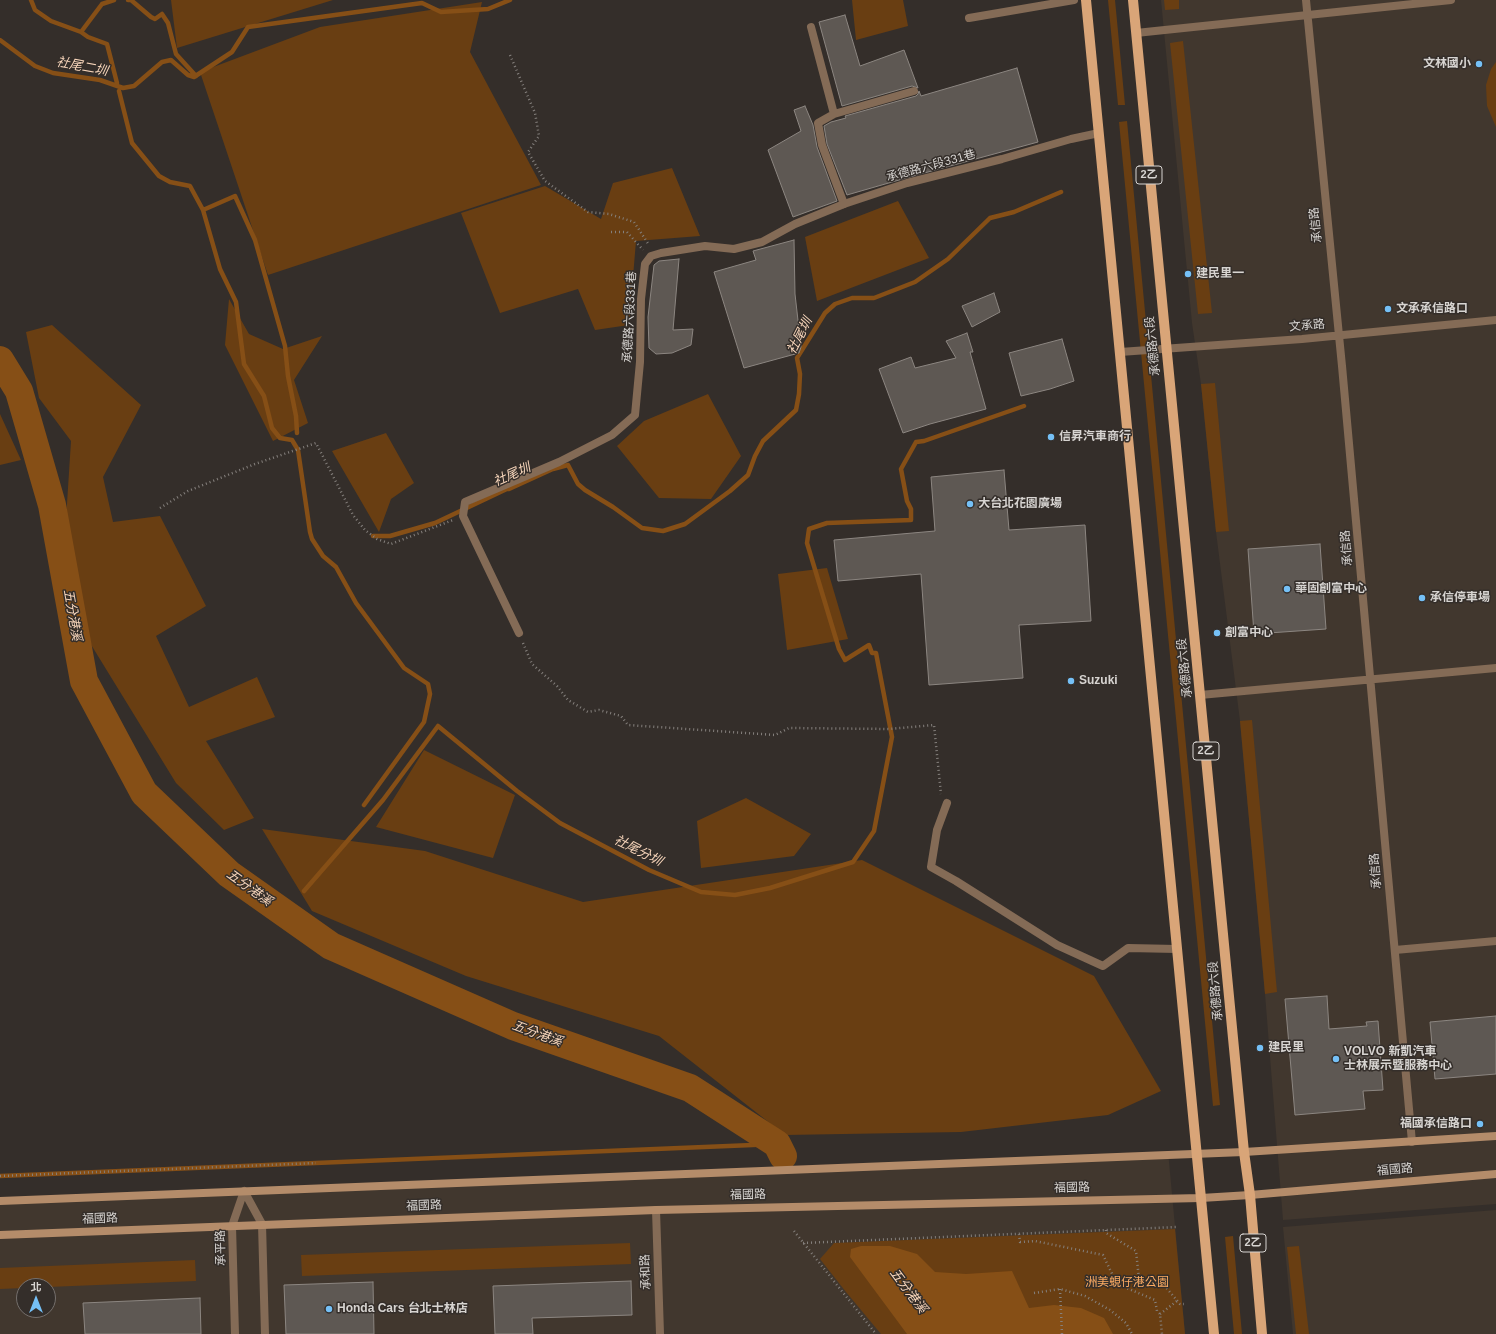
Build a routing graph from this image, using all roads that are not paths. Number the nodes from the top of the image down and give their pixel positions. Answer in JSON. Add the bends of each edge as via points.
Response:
{"nodes":[{"id":1,"x":1074,"y":0,"type":"edge"},
{"id":2,"x":1086,"y":0,"type":"edge"},
{"id":3,"x":1133,"y":0,"type":"edge"},
{"id":4,"x":1306,"y":0,"type":"edge"},
{"id":5,"x":1451,"y":0,"type":"edge"},
{"id":6,"x":1307,"y":15,"type":"junction"},
{"id":7,"x":969,"y":18,"type":"dead end"},
{"id":8,"x":811,"y":27,"type":"dead end"},
{"id":9,"x":1136,"y":33,"type":"junction"},
{"id":10,"x":914,"y":90,"type":"dead end"},
{"id":11,"x":834,"y":114,"type":"junction"},
{"id":12,"x":1099,"y":133,"type":"junction"},
{"id":13,"x":844,"y":204,"type":"junction"},
{"id":14,"x":1496,"y":320,"type":"edge"},
{"id":15,"x":1339,"y":335,"type":"junction"},
{"id":16,"x":1166,"y":350,"type":"junction"},
{"id":17,"x":1120,"y":352,"type":"junction"},
{"id":18,"x":519,"y":633,"type":"road end"},
{"id":19,"x":1496,"y":668,"type":"edge"},
{"id":20,"x":1370,"y":679,"type":"junction"},
{"id":21,"x":1200,"y":695,"type":"junction"},
{"id":22,"x":947,"y":803,"type":"road end"},
{"id":23,"x":1496,"y":941,"type":"edge"},
{"id":24,"x":1178,"y":948,"type":"junction"},
{"id":25,"x":1395,"y":950,"type":"junction"},
{"id":26,"x":1496,"y":1136,"type":"edge"},
{"id":27,"x":1412,"y":1142,"type":"junction"},
{"id":28,"x":1244,"y":1152,"type":"junction"},
{"id":29,"x":1198,"y":1153,"type":"junction"},
{"id":30,"x":1496,"y":1174,"type":"edge"},
{"id":31,"x":244,"y":1191,"type":"junction"},
{"id":32,"x":1250,"y":1195,"type":"junction"},
{"id":33,"x":1201,"y":1198,"type":"junction"},
{"id":34,"x":0,"y":1201,"type":"edge"},
{"id":35,"x":656,"y":1210,"type":"junction"},
{"id":36,"x":262,"y":1224,"type":"junction"},
{"id":37,"x":232,"y":1226,"type":"junction"},
{"id":38,"x":0,"y":1235,"type":"edge"},
{"id":39,"x":236,"y":1334,"type":"edge"},
{"id":40,"x":265,"y":1334,"type":"edge"},
{"id":41,"x":660,"y":1334,"type":"edge"},
{"id":42,"x":1214,"y":1334,"type":"edge"},
{"id":43,"x":1262,"y":1334,"type":"edge"}],
"edges":[{"from":1,"to":7,"type":"street"},
{"from":2,"to":12,"type":"main road"},
{"from":3,"to":9,"type":"main road","name":"承德路六段","number":"2乙"},
{"from":4,"to":6,"type":"street","name":"承信路"},
{"from":5,"to":6,"type":"street"},
{"from":6,"to":9,"type":"street"},
{"from":6,"to":15,"type":"street","name":"承信路"},
{"from":8,"to":11,"type":"street"},
{"from":9,"to":16,"type":"main road","name":"承德路六段","number":"2乙"},
{"from":10,"to":11,"type":"street"},
{"from":11,"to":13,"type":"street","via":[[818,123],[822,145]]},
{"from":12,"to":13,"type":"street","name":"承德路六段331巷","via":[[1071,138]]},
{"from":12,"to":17,"type":"main road"},
{"from":13,"to":18,"type":"street","name":"承德路六段331巷","via":[[795,224],[762,242],[734,249],[705,246],[651,256],[645,264],[641,299],[640,362],[635,415],[612,435],[559,462],[464,502],[463,516]]},
{"from":14,"to":15,"type":"street","name":"文承路"},
{"from":15,"to":16,"type":"street","name":"文承路"},
{"from":15,"to":20,"type":"street","name":"承信路"},
{"from":16,"to":17,"type":"street","name":"文承路"},
{"from":16,"to":21,"type":"main road","name":"承德路六段","number":"2乙"},
{"from":17,"to":24,"type":"main road"},
{"from":19,"to":20,"type":"street"},
{"from":20,"to":21,"type":"street"},
{"from":20,"to":25,"type":"street","name":"承信路"},
{"from":21,"to":28,"type":"main road","name":"承德路六段","number":"2乙"},
{"from":22,"to":24,"type":"street","via":[[937,830],[930,867],[1057,945],[1103,966],[1128,948]]},
{"from":23,"to":25,"type":"street"},
{"from":24,"to":29,"type":"main road"},
{"from":25,"to":27,"type":"street","name":"承信路"},
{"from":26,"to":27,"type":"street","name":"福國路"},
{"from":27,"to":28,"type":"street","name":"福國路"},
{"from":28,"to":29,"type":"street","name":"福國路"},
{"from":28,"to":32,"type":"main road","name":"承德路六段","number":"2乙"},
{"from":29,"to":31,"type":"street","name":"福國路"},
{"from":29,"to":33,"type":"main road"},
{"from":30,"to":32,"type":"street","name":"福國路"},
{"from":31,"to":34,"type":"street","name":"福國路"},
{"from":31,"to":36,"type":"street"},
{"from":31,"to":37,"type":"street","name":"承平路"},
{"from":32,"to":33,"type":"street","name":"福國路"},
{"from":32,"to":43,"type":"main road","name":"承德路六段","number":"2乙"},
{"from":33,"to":35,"type":"street","name":"福國路"},
{"from":33,"to":42,"type":"main road"},
{"from":35,"to":36,"type":"street","name":"福國路"},
{"from":35,"to":41,"type":"street","name":"承和路"},
{"from":36,"to":37,"type":"street","name":"福國路"},
{"from":36,"to":40,"type":"street"},
{"from":37,"to":38,"type":"street","name":"福國路"},
{"from":37,"to":39,"type":"street","name":"承平路"}]}
